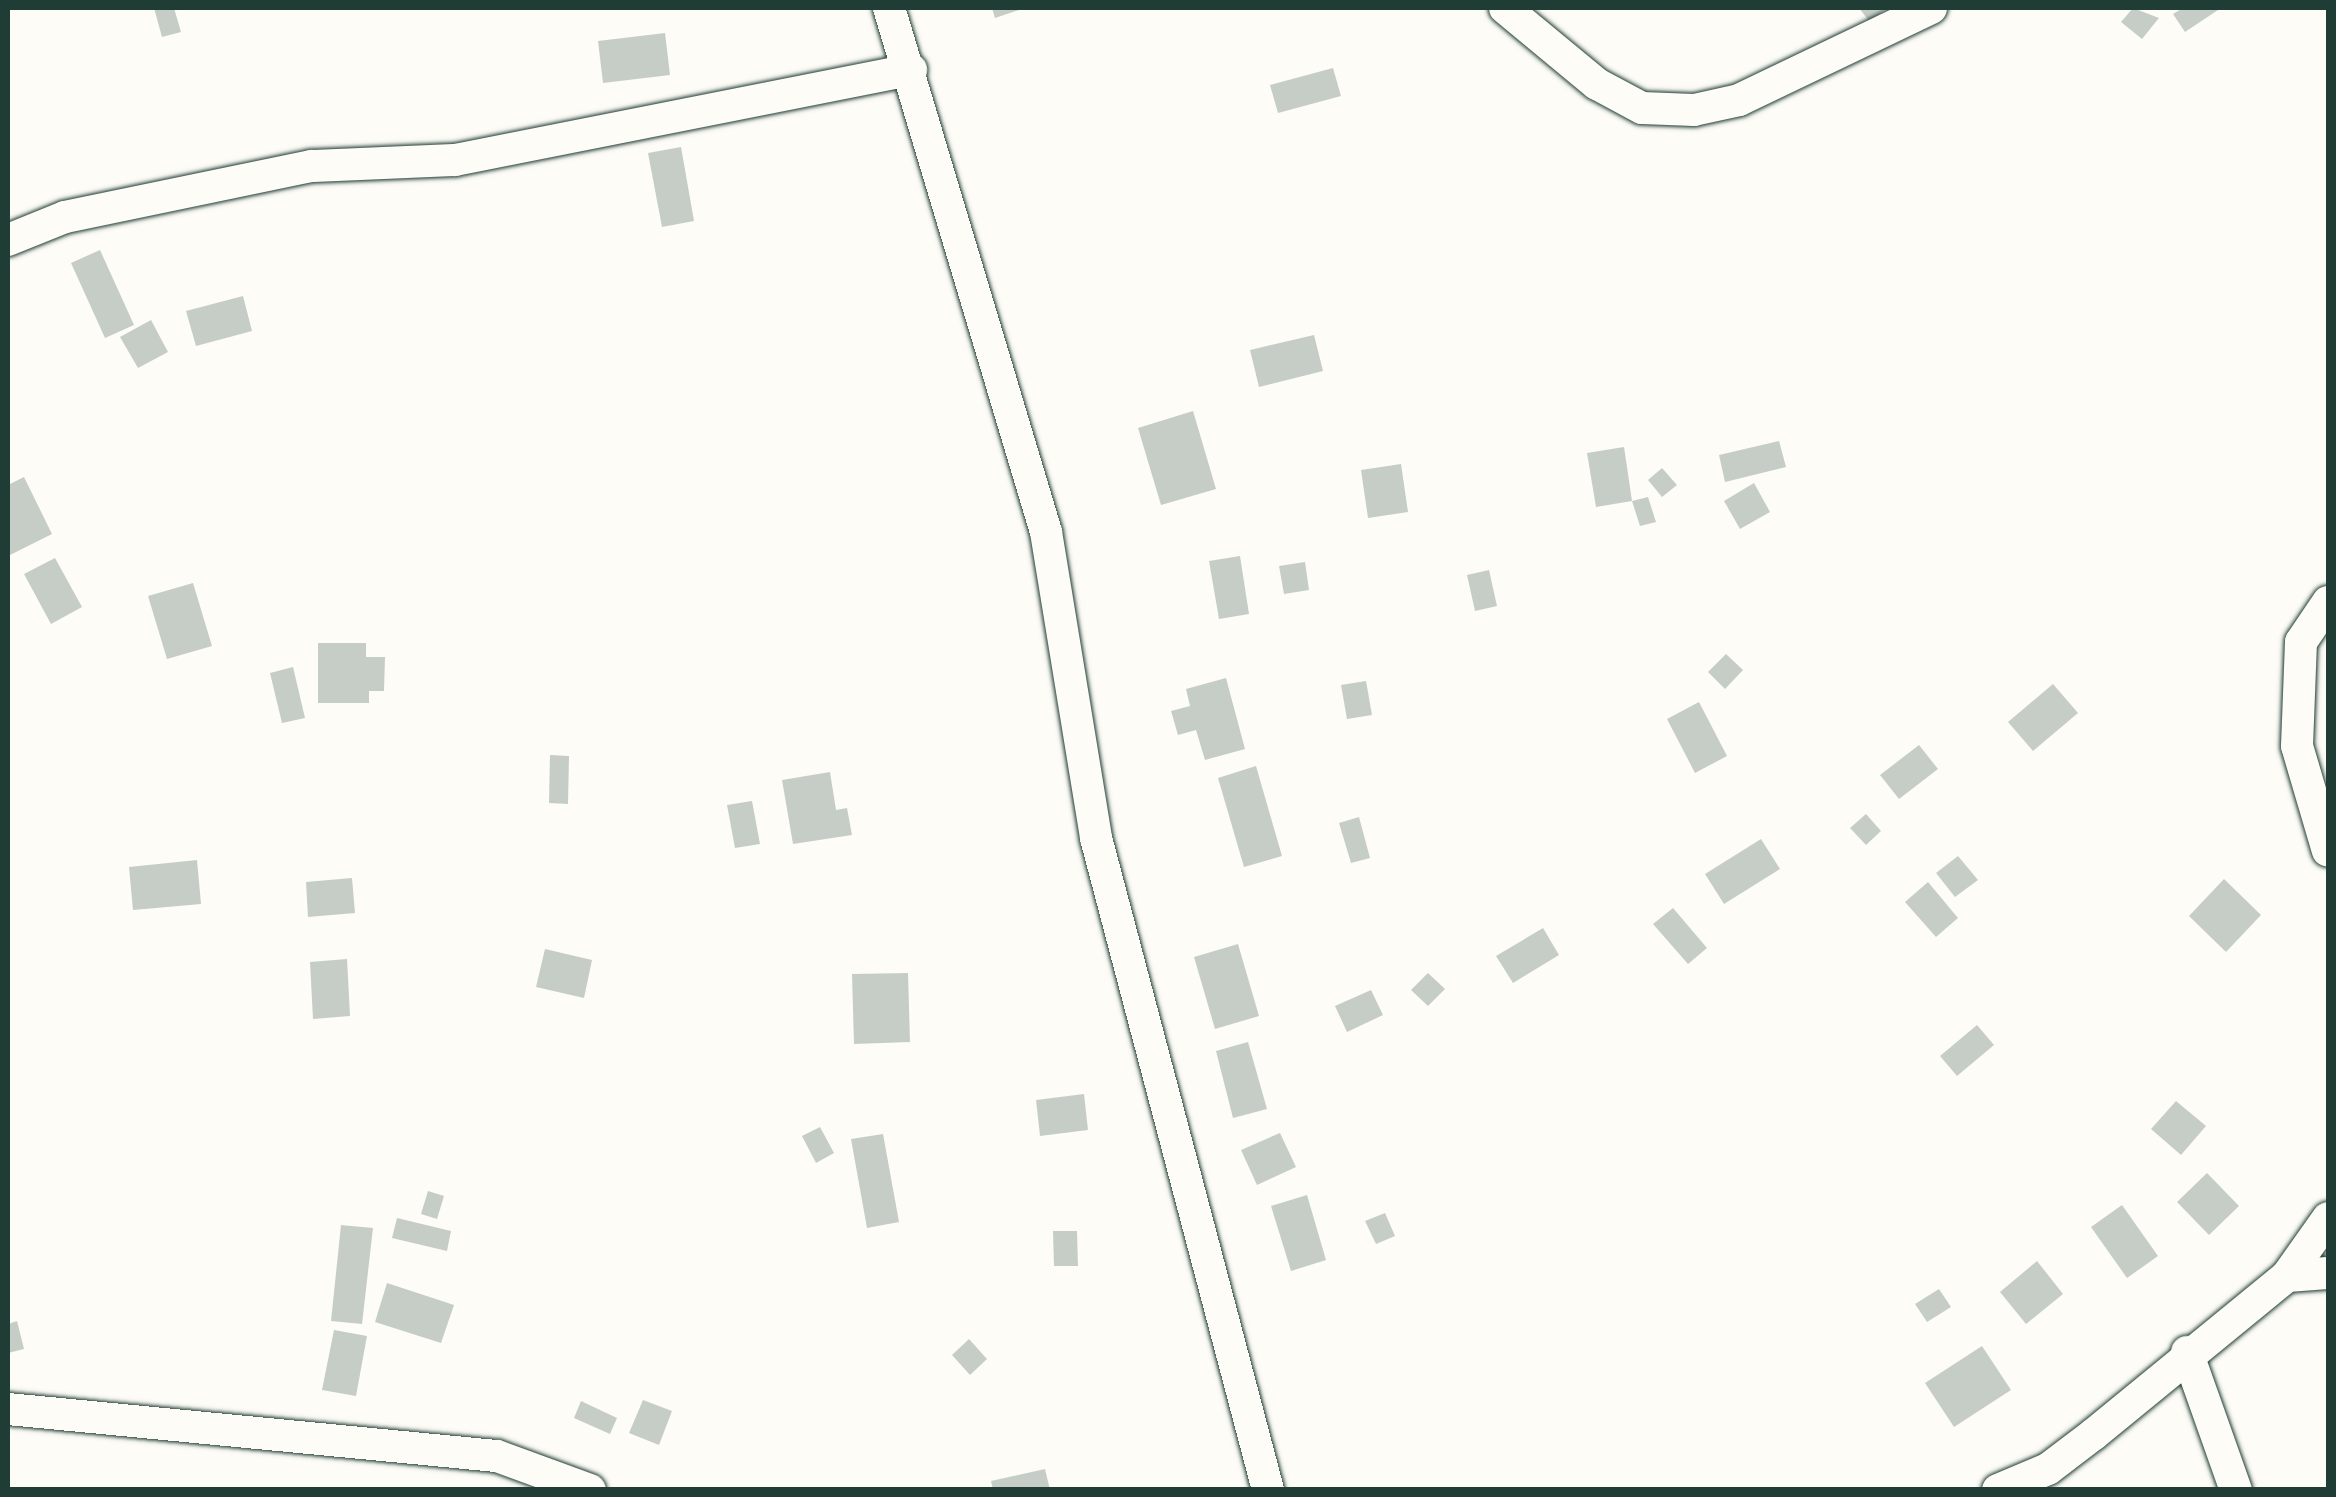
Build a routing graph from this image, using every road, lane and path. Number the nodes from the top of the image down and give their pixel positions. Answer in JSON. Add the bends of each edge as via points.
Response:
{"nodes":[{"id":1,"x":889,"y":8,"type":"edge"},
{"id":2,"x":1505,"y":8,"type":"edge"},
{"id":3,"x":1931,"y":8,"type":"edge"},
{"id":4,"x":912,"y":70,"type":"junction"},
{"id":5,"x":8,"y":240,"type":"edge"},
{"id":6,"x":2328,"y":602,"type":"edge"},
{"id":7,"x":2328,"y":850,"type":"edge"},
{"id":8,"x":2328,"y":1218,"type":"edge"},
{"id":9,"x":2328,"y":1273,"type":"edge"},
{"id":10,"x":2286,"y":1276,"type":"junction"},
{"id":11,"x":2187,"y":1352,"type":"junction"},
{"id":12,"x":8,"y":1409,"type":"edge"},
{"id":13,"x":590,"y":1490,"type":"edge"},
{"id":14,"x":1268,"y":1490,"type":"edge"},
{"id":15,"x":1998,"y":1490,"type":"edge"},
{"id":16,"x":2236,"y":1490,"type":"edge"}],
"edges":[{"from":1,"to":4,"type":"street"},
{"from":2,"to":3,"type":"street","via":[[1597,84],[1642,108],[1694,110],[1794,77]]},
{"from":4,"to":5,"type":"street","via":[[455,160],[312,166],[65,217]]},
{"from":4,"to":14,"type":"street","via":[[1046,532],[1096,838]]},
{"from":6,"to":7,"type":"street","via":[[2301,642],[2297,746]]},
{"from":8,"to":10,"type":"street"},
{"from":9,"to":10,"type":"street"},
{"from":10,"to":11,"type":"street"},
{"from":11,"to":15,"type":"street","via":[[2048,1469]]},
{"from":11,"to":16,"type":"street"},
{"from":12,"to":13,"type":"street","via":[[498,1456]]}]}
